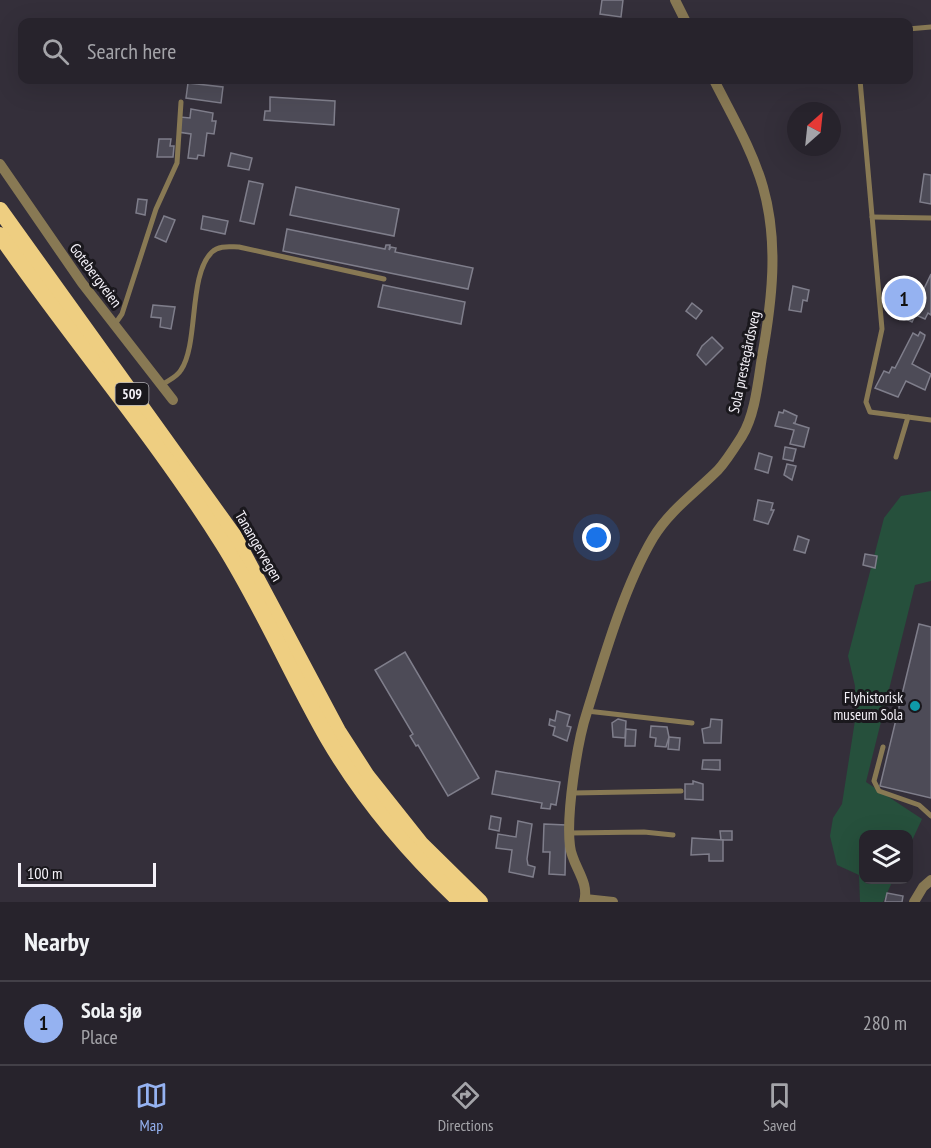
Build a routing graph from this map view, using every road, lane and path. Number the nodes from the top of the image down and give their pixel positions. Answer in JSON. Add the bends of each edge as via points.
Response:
{"nodes":[{"id":1,"x":675,"y":0,"type":"edge"},
{"id":2,"x":684,"y":18,"type":"edge"},
{"id":3,"x":931,"y":27,"type":"edge"},
{"id":4,"x":913,"y":29,"type":"edge"},
{"id":5,"x":716,"y":84,"type":"edge"},
{"id":6,"x":860,"y":84,"type":"edge"},
{"id":7,"x":181,"y":102,"type":"dead end"},
{"id":8,"x":0,"y":164,"type":"edge"},
{"id":9,"x":0,"y":210,"type":"edge"},
{"id":10,"x":872,"y":217,"type":"junction"},
{"id":11,"x":931,"y":218,"type":"edge"},
{"id":12,"x":0,"y":235,"type":"edge"},
{"id":13,"x":384,"y":279,"type":"dead end"},
{"id":14,"x":115,"y":324,"type":"junction"},
{"id":15,"x":162,"y":384,"type":"junction"},
{"id":16,"x":173,"y":400,"type":"dead end"},
{"id":17,"x":908,"y":417,"type":"junction"},
{"id":18,"x":931,"y":420,"type":"edge"},
{"id":19,"x":896,"y":457,"type":"dead end"},
{"id":20,"x":587,"y":711,"type":"junction"},
{"id":21,"x":692,"y":723,"type":"dead end"},
{"id":22,"x":883,"y":747,"type":"dead end"},
{"id":23,"x":681,"y":791,"type":"dead end"},
{"id":24,"x":573,"y":793,"type":"junction"},
{"id":25,"x":931,"y":816,"type":"edge"},
{"id":26,"x":570,"y":833,"type":"junction"},
{"id":27,"x":673,"y":835,"type":"dead end"},
{"id":28,"x":446,"y":871,"type":"junction"},
{"id":29,"x":931,"y":880,"type":"edge"},
{"id":30,"x":585,"y":900,"type":"edge"},
{"id":31,"x":461,"y":902,"type":"edge"},
{"id":32,"x":480,"y":902,"type":"edge"},
{"id":33,"x":490,"y":902,"type":"edge"},
{"id":34,"x":613,"y":902,"type":"edge"},
{"id":35,"x":914,"y":902,"type":"edge"}],
"edges":[{"from":1,"to":2,"type":"street"},
{"from":3,"to":4,"type":"lane"},
{"from":5,"to":20,"type":"street","name":"Sola prestegårdsveg","via":[[751,155],[770,218],[771,308],[758,381],[744,433],[720,468],[677,507],[653,537],[639,564]]},
{"from":6,"to":10,"type":"lane"},
{"from":7,"to":14,"type":"lane","via":[[177,163],[156,209],[122,314]]},
{"from":8,"to":14,"type":"street","name":"Gotebergveien","via":[[40,225]]},
{"from":9,"to":28,"type":"highway","name":"Tanangervegen","number":"509","via":[[234,536],[338,732],[367,776]]},
{"from":10,"to":11,"type":"lane"},
{"from":10,"to":17,"type":"lane","via":[[882,329],[866,402],[870,412]]},
{"from":12,"to":31,"type":"highway","name":"Tanangervegen","number":"509","via":[[199,507],[242,575],[322,728],[357,783],[411,852]]},
{"from":13,"to":15,"type":"lane","via":[[239,247],[219,247],[202,272],[184,364]]},
{"from":14,"to":15,"type":"street","name":"Gotebergveien"},
{"from":15,"to":16,"type":"street","name":"Gotebergveien"},
{"from":17,"to":18,"type":"lane"},
{"from":17,"to":19,"type":"lane"},
{"from":20,"to":21,"type":"lane"},
{"from":20,"to":24,"type":"street","name":"Sola prestegårdsveg","via":[[579,738]]},
{"from":22,"to":25,"type":"lane","via":[[874,781],[879,791],[919,805]]},
{"from":23,"to":24,"type":"lane"},
{"from":24,"to":26,"type":"street","name":"Sola prestegårdsveg"},
{"from":26,"to":27,"type":"lane"},
{"from":26,"to":30,"type":"street","name":"Sola prestegårdsveg","via":[[571,854],[583,878]]},
{"from":28,"to":32,"type":"highway","name":"Tanangervegen","number":"509"},
{"from":28,"to":33,"type":"highway","number":"509"},
{"from":29,"to":35,"type":"street"},
{"from":30,"to":34,"type":"street"}]}
